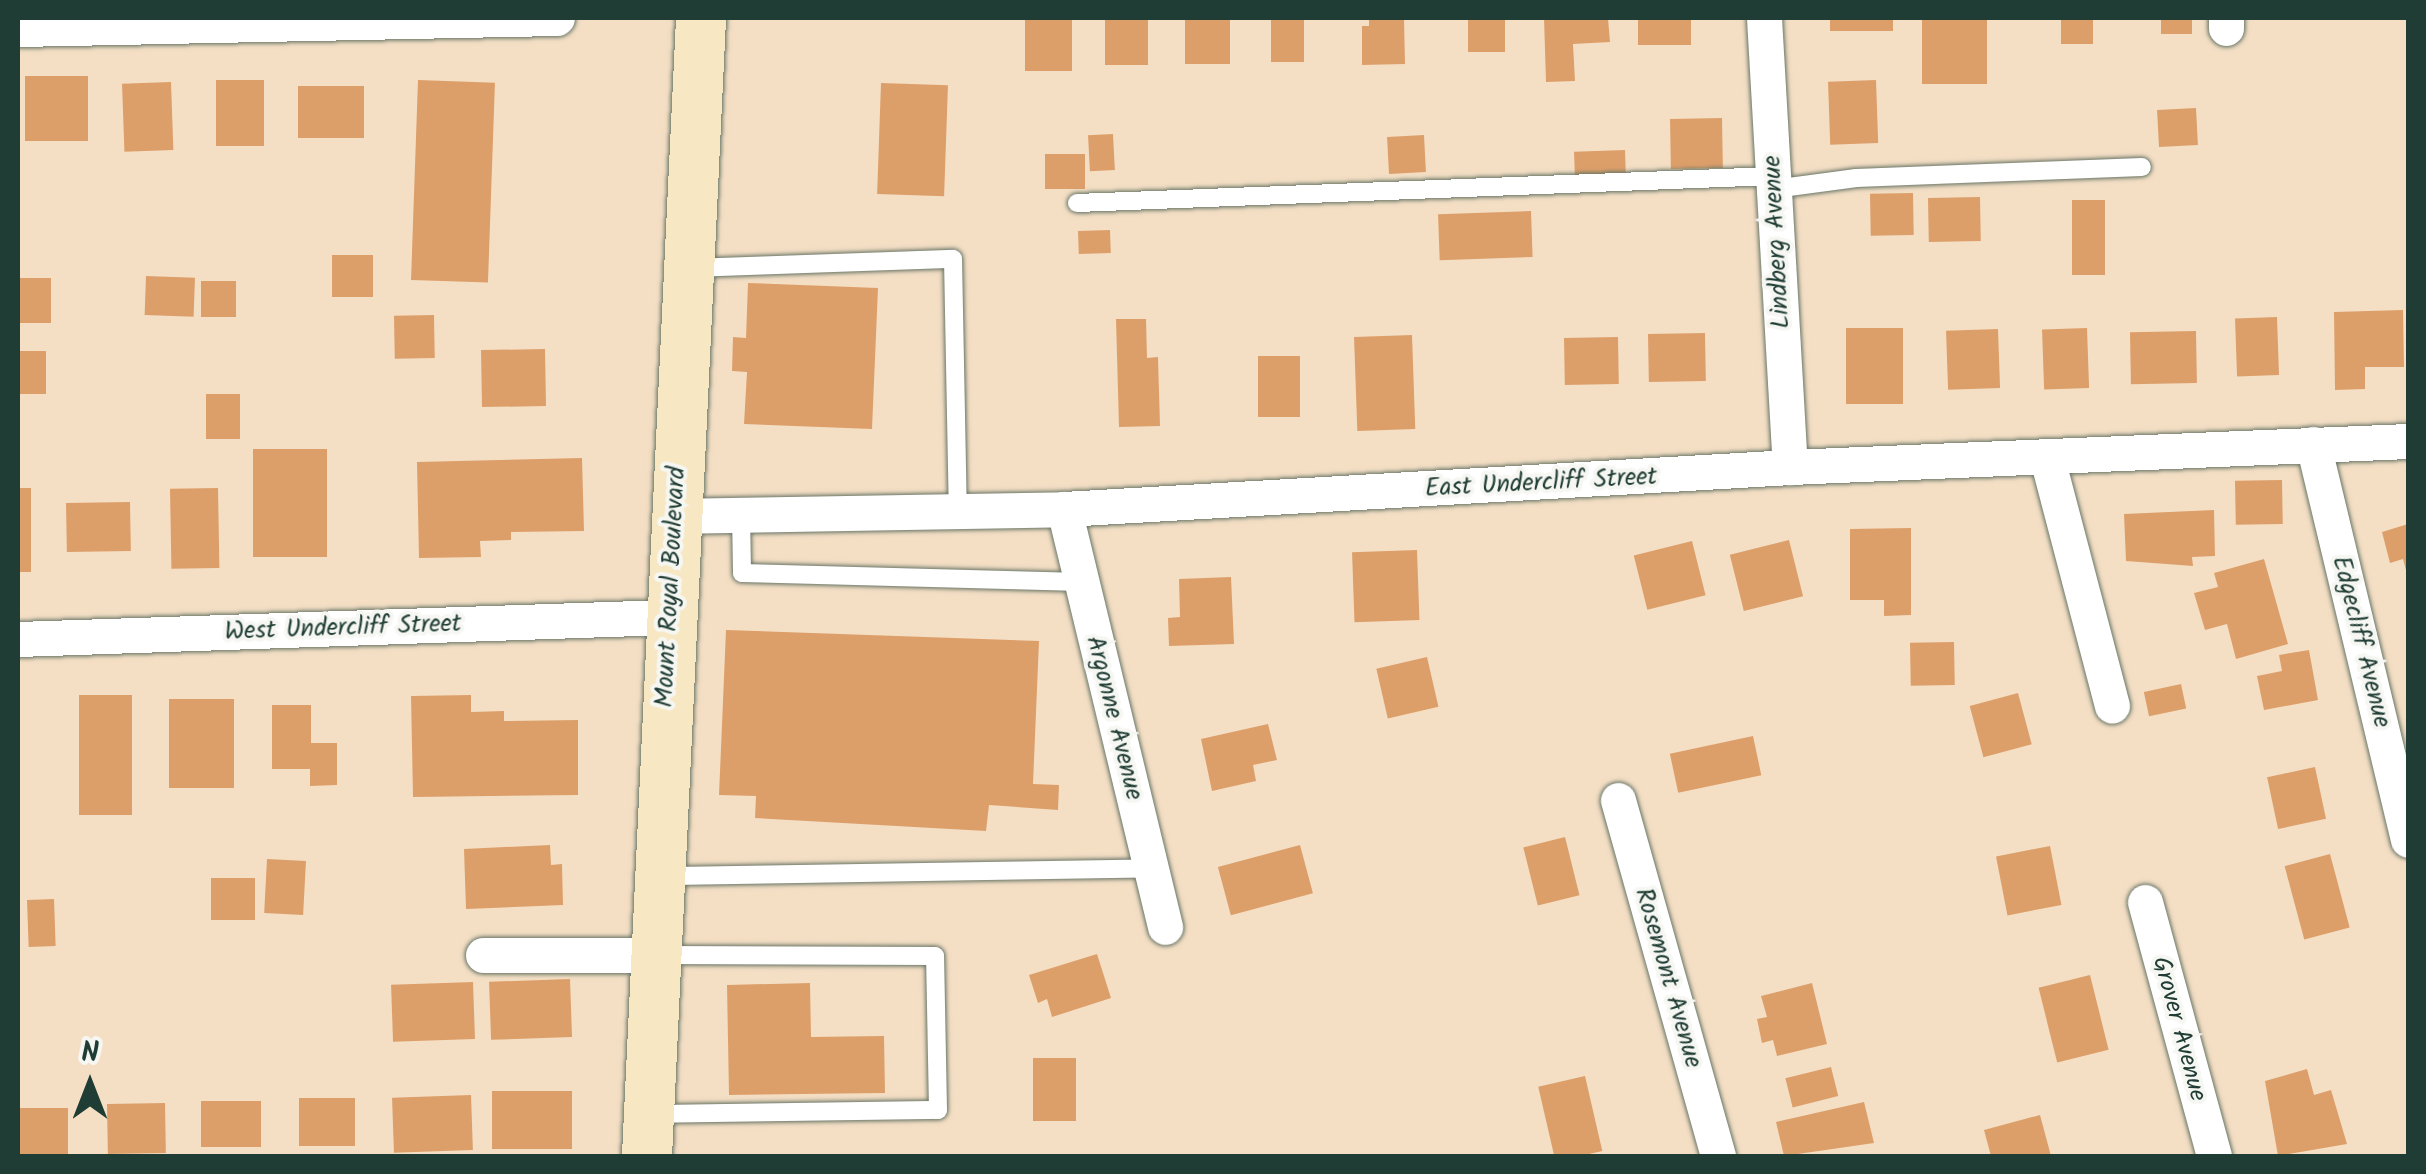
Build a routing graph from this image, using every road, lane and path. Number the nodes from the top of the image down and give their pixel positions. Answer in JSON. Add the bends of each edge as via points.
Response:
{"nodes":[{"id":1,"x":557,"y":18,"type":"edge"},
{"id":2,"x":701,"y":18,"type":"edge"},
{"id":3,"x":1764,"y":18,"type":"edge"},
{"id":4,"x":18,"y":28,"type":"edge"},
{"id":5,"x":2142,"y":167,"type":"dead end"},
{"id":6,"x":1774,"y":182,"type":"junction"},
{"id":7,"x":1078,"y":203,"type":"dead end"},
{"id":8,"x":687,"y":268,"type":"junction"},
{"id":9,"x":2408,"y":441,"type":"edge"},
{"id":10,"x":2312,"y":444,"type":"junction"},
{"id":11,"x":2046,"y":458,"type":"junction"},
{"id":12,"x":1790,"y":467,"type":"junction"},
{"id":13,"x":1064,"y":509,"type":"junction"},
{"id":14,"x":958,"y":511,"type":"junction"},
{"id":15,"x":741,"y":514,"type":"junction"},
{"id":16,"x":674,"y":516,"type":"junction"},
{"id":17,"x":1082,"y":582,"type":"junction"},
{"id":18,"x":669,"y":617,"type":"junction"},
{"id":19,"x":18,"y":639,"type":"edge"},
{"id":20,"x":2112,"y":706,"type":"dead end"},
{"id":21,"x":1618,"y":800,"type":"dead end"},
{"id":22,"x":2408,"y":840,"type":"edge"},
{"id":23,"x":1150,"y":868,"type":"junction"},
{"id":24,"x":660,"y":876,"type":"junction"},
{"id":25,"x":2145,"y":902,"type":"dead end"},
{"id":26,"x":1165,"y":928,"type":"dead end"},
{"id":27,"x":483,"y":954,"type":"dead end"},
{"id":28,"x":657,"y":955,"type":"junction"},
{"id":29,"x":649,"y":1135,"type":"edge"},
{"id":30,"x":1718,"y":1156,"type":"edge"},
{"id":31,"x":2214,"y":1156,"type":"edge"}],
"edges":[{"from":1,"to":4,"type":"street"},
{"from":2,"to":8,"type":"main road","name":"Mount Royal Boulevard"},
{"from":3,"to":6,"type":"street","name":"Lindberg Avenue"},
{"from":5,"to":6,"type":"lane"},
{"from":6,"to":7,"type":"lane"},
{"from":6,"to":12,"type":"street","name":"Lindberg Avenue"},
{"from":8,"to":14,"type":"lane","via":[[952,260]]},
{"from":8,"to":16,"type":"main road","name":"Mount Royal Boulevard"},
{"from":9,"to":10,"type":"street","name":"East Undercliff Street"},
{"from":10,"to":11,"type":"street","name":"East Undercliff Street"},
{"from":10,"to":22,"type":"street","name":"Edgecliff Avenue"},
{"from":11,"to":12,"type":"street","name":"East Undercliff Street"},
{"from":11,"to":20,"type":"street"},
{"from":12,"to":13,"type":"street","name":"East Undercliff Street"},
{"from":13,"to":14,"type":"street","name":"East Undercliff Street"},
{"from":13,"to":17,"type":"street","name":"Argonne Avenue"},
{"from":14,"to":15,"type":"street","name":"East Undercliff Street"},
{"from":15,"to":16,"type":"street","name":"East Undercliff Street"},
{"from":15,"to":17,"type":"lane","via":[[742,573]]},
{"from":16,"to":18,"type":"main road","name":"Mount Royal Boulevard"},
{"from":17,"to":23,"type":"street","name":"Argonne Avenue"},
{"from":18,"to":19,"type":"street","name":"West Undercliff Street"},
{"from":18,"to":24,"type":"main road","name":"Mount Royal Boulevard"},
{"from":21,"to":30,"type":"street","name":"Rosemont Avenue"},
{"from":23,"to":24,"type":"lane"},
{"from":23,"to":26,"type":"street","name":"Argonne Avenue"},
{"from":24,"to":28,"type":"main road","name":"Mount Royal Boulevard"},
{"from":25,"to":31,"type":"street","name":"Grover Avenue"},
{"from":27,"to":28,"type":"street"},
{"from":28,"to":29,"type":"main road","name":"Mount Royal Boulevard"},
{"from":28,"to":29,"type":"lane","via":[[935,956],[938,1110]]}]}
